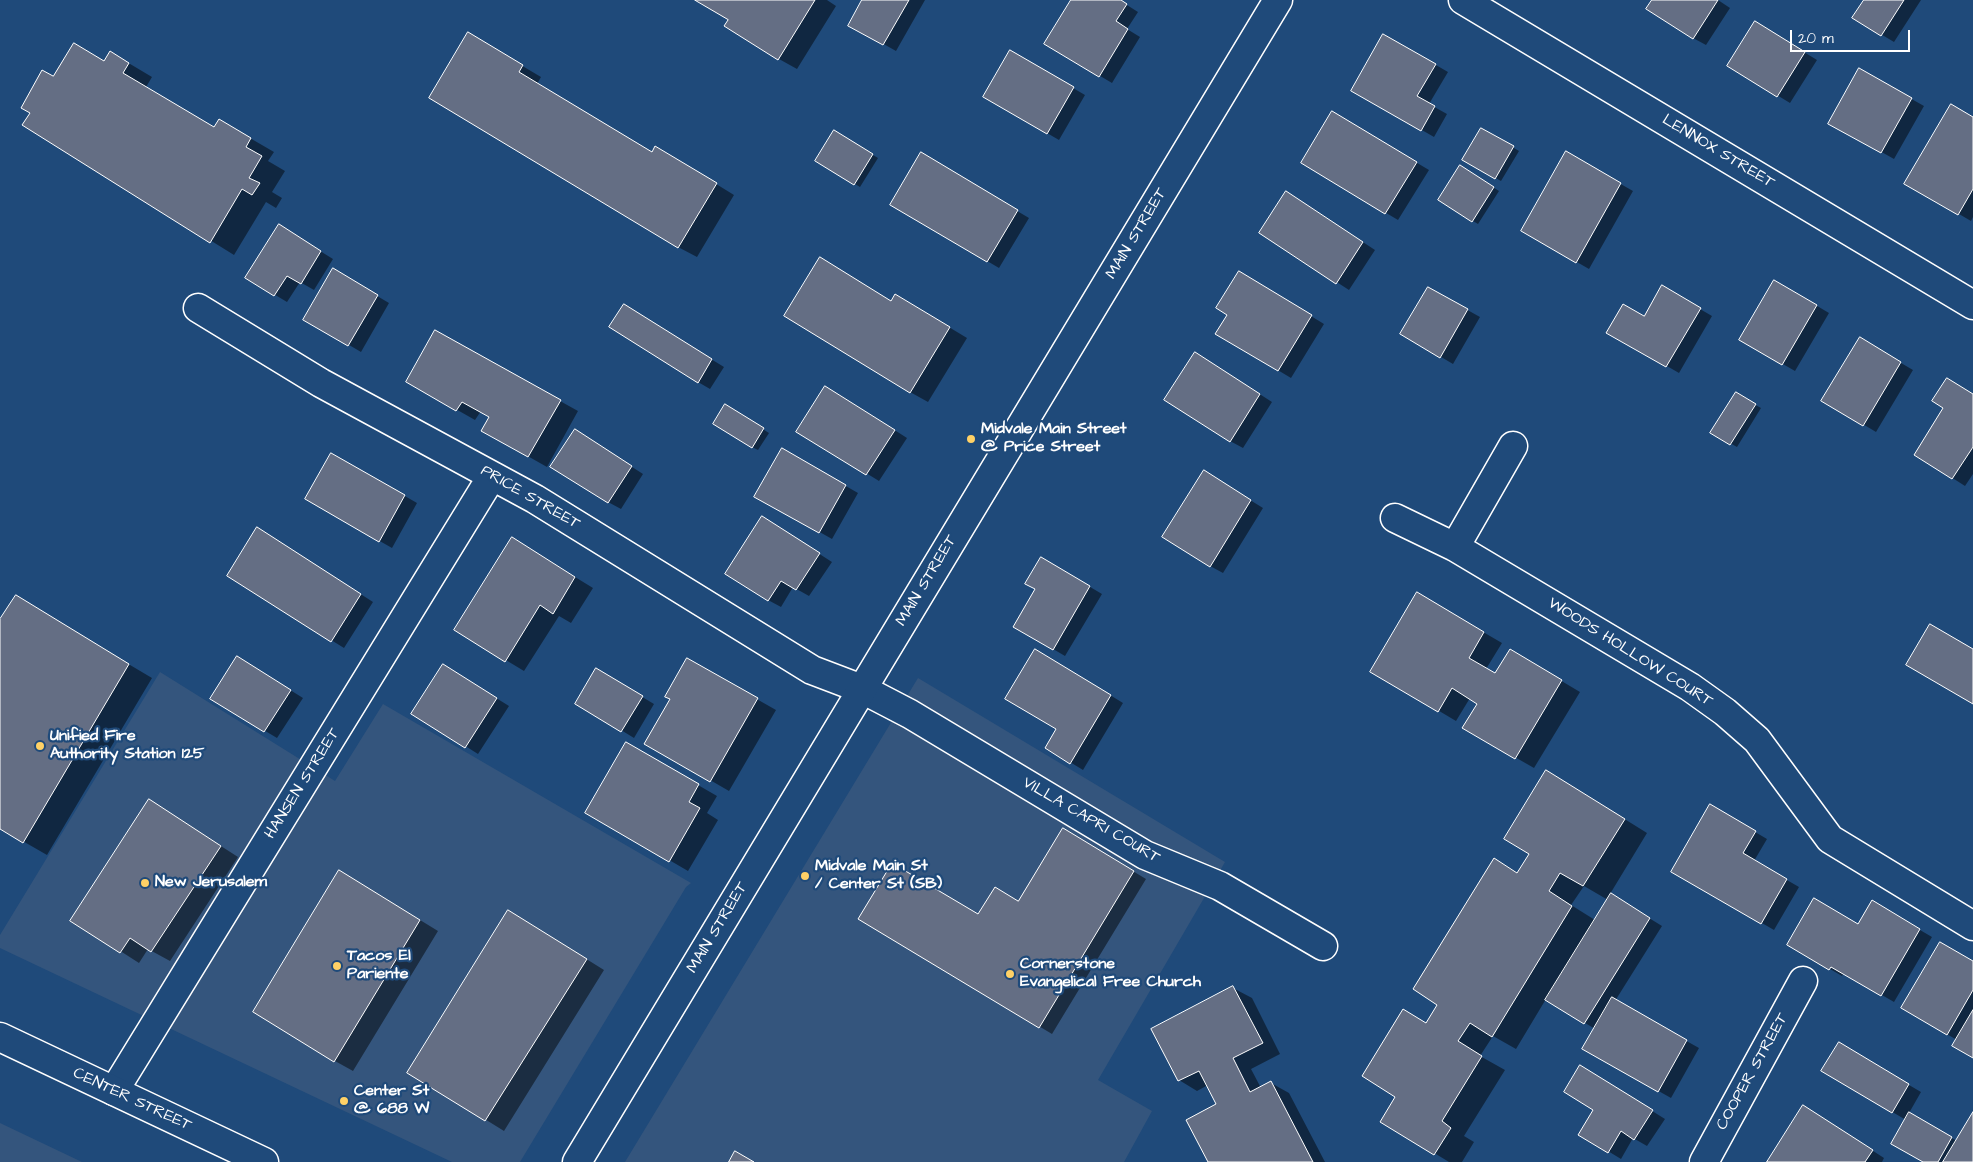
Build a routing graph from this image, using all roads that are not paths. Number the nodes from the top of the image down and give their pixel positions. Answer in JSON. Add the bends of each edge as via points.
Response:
{"nodes":[{"id":1,"x":1278,"y":0,"type":"edge"},
{"id":2,"x":1463,"y":0,"type":"edge"},
{"id":3,"x":1973,"y":305,"type":"edge"},
{"id":4,"x":198,"y":308,"type":"dead end"},
{"id":5,"x":1513,"y":446,"type":"dead end"},
{"id":6,"x":492,"y":476,"type":"junction"},
{"id":7,"x":1395,"y":518,"type":"dead end"},
{"id":8,"x":1455,"y":547,"type":"junction"},
{"id":9,"x":862,"y":689,"type":"junction"},
{"id":10,"x":1973,"y":926,"type":"edge"},
{"id":11,"x":1323,"y":946,"type":"dead end"},
{"id":12,"x":1803,"y":981,"type":"dead end"},
{"id":13,"x":0,"y":1036,"type":"edge"},
{"id":14,"x":114,"y":1091,"type":"junction"},
{"id":15,"x":264,"y":1162,"type":"edge"},
{"id":16,"x":577,"y":1162,"type":"edge"},
{"id":17,"x":1704,"y":1162,"type":"edge"}],
"edges":[{"from":1,"to":9,"type":"street","name":"MAIN STREET"},
{"from":2,"to":3,"type":"street","name":"LENNOX STREET"},
{"from":4,"to":6,"type":"street","name":"PRICE STREET","via":[[320,383]]},
{"from":5,"to":8,"type":"street"},
{"from":6,"to":9,"type":"street","name":"PRICE STREET","via":[[544,504],[812,670]]},
{"from":6,"to":14,"type":"street","name":"HANSEN STREET"},
{"from":7,"to":8,"type":"street","name":"WOODS HOLLOW COURT"},
{"from":8,"to":10,"type":"street","name":"WOODS HOLLOW COURT","via":[[1690,686],[1757,740],[1830,839]]},
{"from":9,"to":11,"type":"street","name":"VILLA CAPRI COURT","via":[[910,714],[1144,855],[1220,886]]},
{"from":9,"to":16,"type":"street","name":"MAIN STREET"},
{"from":12,"to":17,"type":"street","name":"COOPER STREET"},
{"from":13,"to":14,"type":"street","name":"CENTER STREET"},
{"from":14,"to":15,"type":"street","name":"CENTER STREET"}]}
